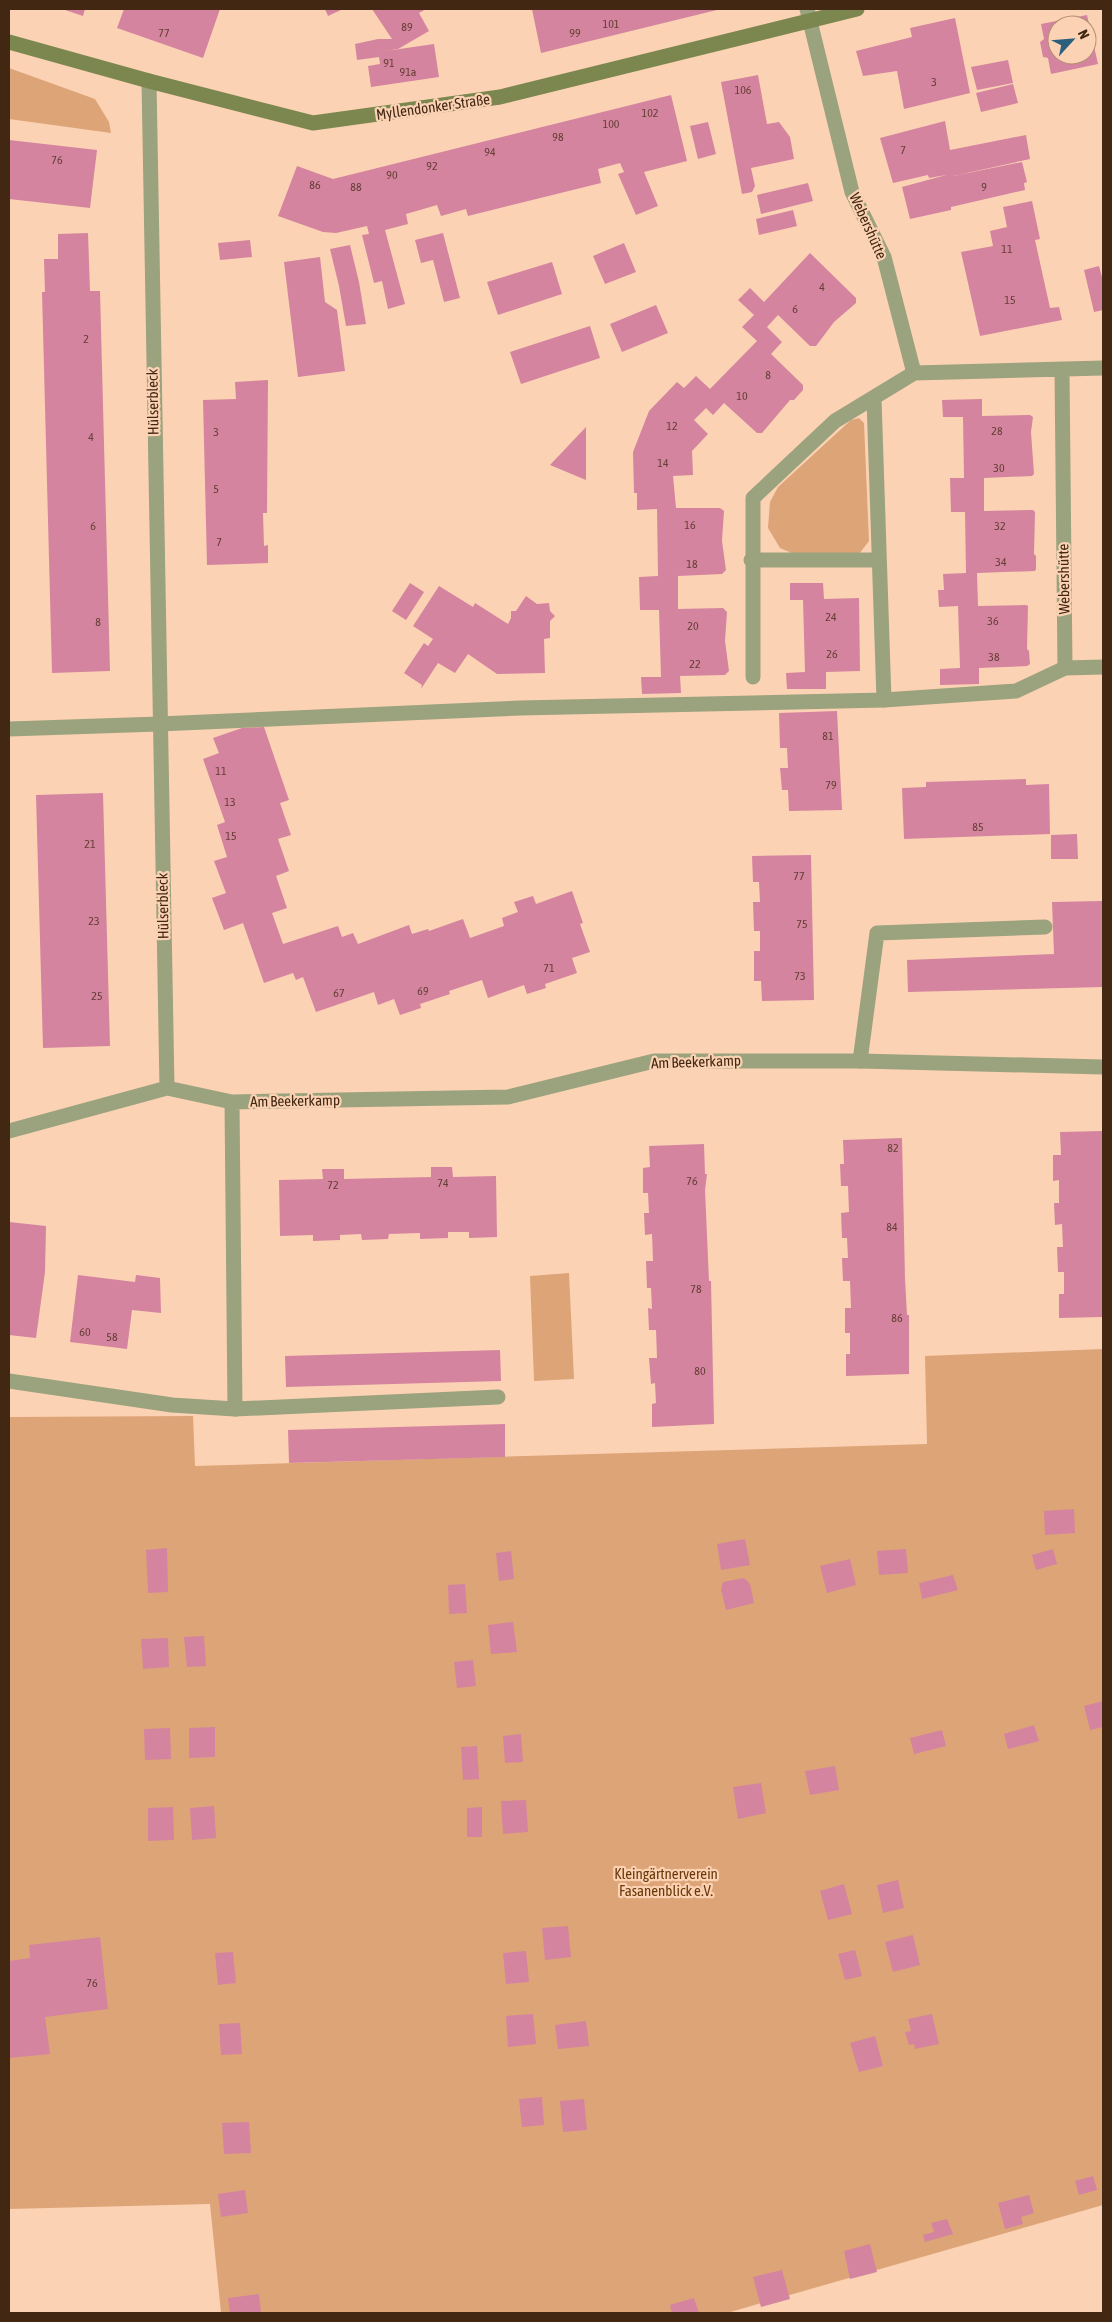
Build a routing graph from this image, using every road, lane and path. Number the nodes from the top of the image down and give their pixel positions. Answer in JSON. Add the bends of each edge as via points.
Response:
{"nodes":[{"id":1,"x":857,"y":9,"type":"edge"},
{"id":2,"x":809,"y":14,"type":"edge"},
{"id":3,"x":9,"y":42,"type":"edge"},
{"id":4,"x":149,"y":81,"type":"junction"},
{"id":5,"x":1103,"y":368,"type":"edge"},
{"id":6,"x":1062,"y":370,"type":"junction"},
{"id":7,"x":914,"y":373,"type":"junction"},
{"id":8,"x":874,"y":399,"type":"junction"},
{"id":9,"x":751,"y":560,"type":"junction"},
{"id":10,"x":878,"y":560,"type":"junction"},
{"id":11,"x":1103,"y":667,"type":"edge"},
{"id":12,"x":1065,"y":668,"type":"junction"},
{"id":13,"x":753,"y":676,"type":"dead end"},
{"id":14,"x":884,"y":700,"type":"junction"},
{"id":15,"x":159,"y":724,"type":"junction"},
{"id":16,"x":9,"y":729,"type":"edge"},
{"id":17,"x":1045,"y":926,"type":"dead end"},
{"id":18,"x":860,"y":1061,"type":"junction"},
{"id":19,"x":1103,"y":1067,"type":"edge"},
{"id":20,"x":167,"y":1088,"type":"junction"},
{"id":21,"x":232,"y":1102,"type":"junction"},
{"id":22,"x":9,"y":1131,"type":"edge"},
{"id":23,"x":9,"y":1381,"type":"edge"},
{"id":24,"x":498,"y":1397,"type":"dead end"},
{"id":25,"x":234,"y":1409,"type":"junction"}],
"edges":[{"from":1,"to":2,"type":"street","name":"Myllendonker Straße"},
{"from":2,"to":4,"type":"street","name":"Myllendonker Straße","via":[[500,97],[313,123]]},
{"from":2,"to":7,"type":"street","name":"Webershütte","via":[[852,192],[884,257]]},
{"from":3,"to":4,"type":"street","name":"Myllendonker Straße"},
{"from":4,"to":15,"type":"street","name":"Hülserbleck"},
{"from":5,"to":6,"type":"street"},
{"from":6,"to":7,"type":"street"},
{"from":6,"to":12,"type":"street","name":"Webershütte"},
{"from":7,"to":8,"type":"street"},
{"from":8,"to":9,"type":"street","via":[[835,421],[753,498]]},
{"from":8,"to":10,"type":"street"},
{"from":9,"to":10,"type":"street"},
{"from":9,"to":13,"type":"street"},
{"from":10,"to":14,"type":"street"},
{"from":11,"to":12,"type":"street"},
{"from":12,"to":14,"type":"street","via":[[1016,690]]},
{"from":14,"to":15,"type":"street","via":[[520,708]]},
{"from":15,"to":16,"type":"street"},
{"from":15,"to":20,"type":"street","name":"Hülserbleck"},
{"from":17,"to":18,"type":"street","via":[[876,933]]},
{"from":18,"to":19,"type":"street","name":"Am Beekerkamp"},
{"from":18,"to":21,"type":"street","name":"Am Beekerkamp","via":[[654,1061],[508,1097]]},
{"from":20,"to":21,"type":"street","name":"Am Beekerkamp"},
{"from":20,"to":22,"type":"street","name":"Am Beekerkamp"},
{"from":21,"to":25,"type":"street","name":"Am Beekerkamp"},
{"from":23,"to":25,"type":"street","via":[[172,1405]]},
{"from":24,"to":25,"type":"street"}]}
